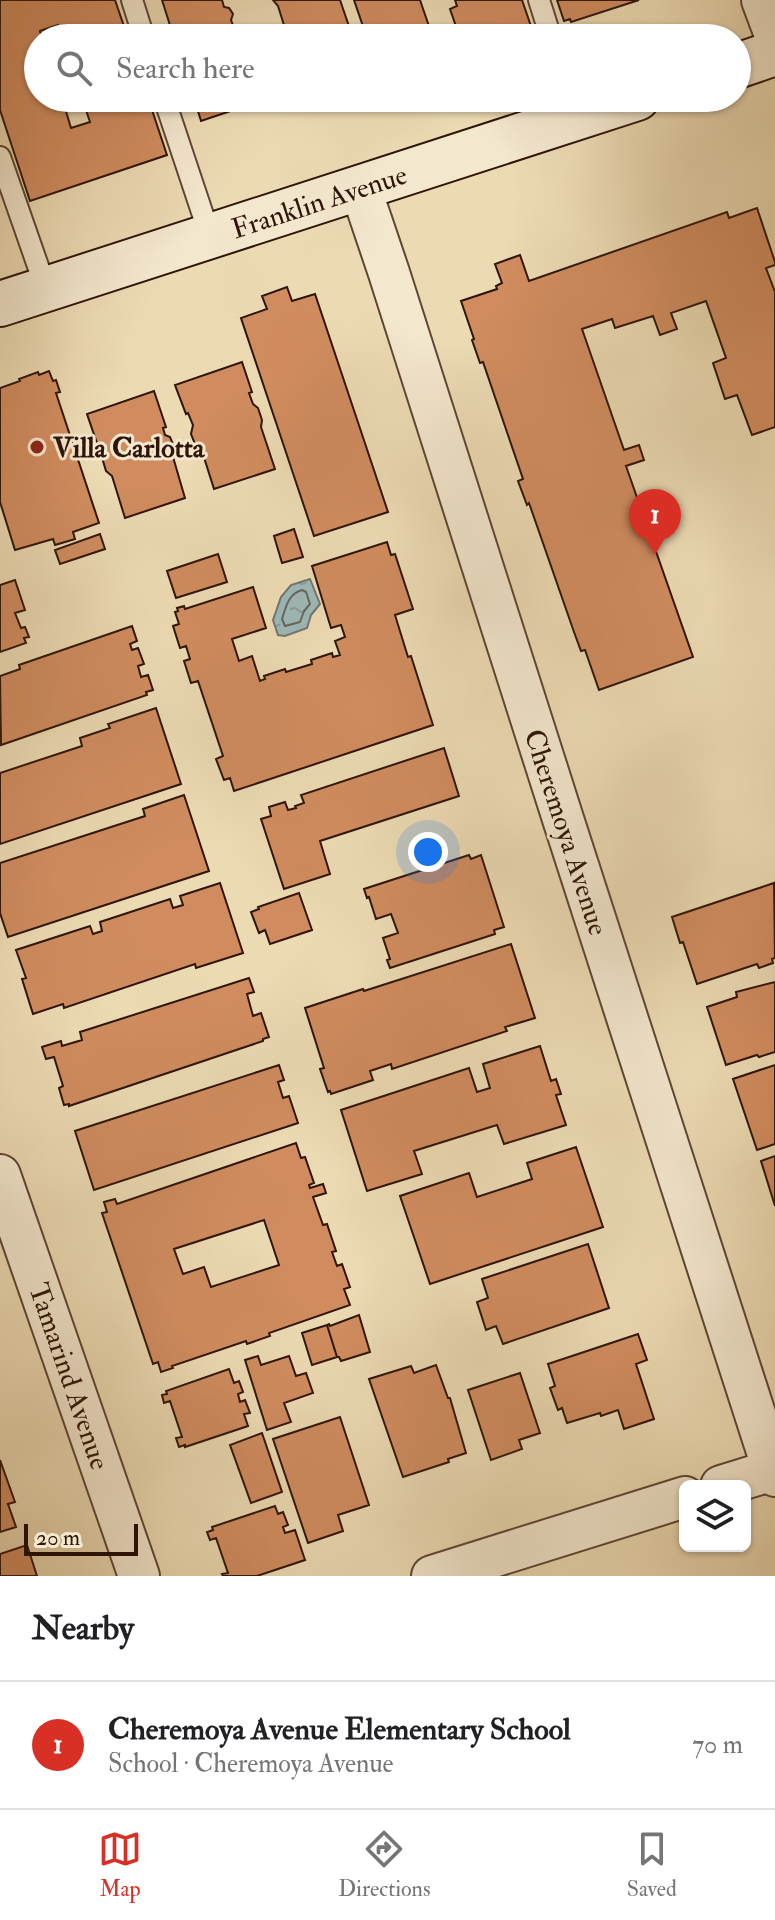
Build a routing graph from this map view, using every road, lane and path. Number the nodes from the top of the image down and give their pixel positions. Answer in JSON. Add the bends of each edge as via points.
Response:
{"nodes":[{"id":1,"x":132,"y":0,"type":"edge"},
{"id":2,"x":539,"y":0,"type":"edge"},
{"id":3,"x":762,"y":0,"type":"edge"},
{"id":4,"x":140,"y":24,"type":"edge"},
{"id":5,"x":547,"y":24,"type":"edge"},
{"id":6,"x":775,"y":35,"type":"edge"},
{"id":7,"x":775,"y":53,"type":"edge"},
{"id":8,"x":751,"y":61,"type":"edge"},
{"id":9,"x":169,"y":112,"type":"edge"},
{"id":10,"x":564,"y":112,"type":"edge"},
{"id":11,"x":0,"y":157,"type":"edge"},
{"id":12,"x":360,"y":187,"type":"junction"},
{"id":13,"x":210,"y":236,"type":"junction"},
{"id":14,"x":46,"y":289,"type":"junction"},
{"id":15,"x":0,"y":304,"type":"edge"},
{"id":16,"x":0,"y":1175,"type":"edge"},
{"id":17,"x":774,"y":1473,"type":"edge"},
{"id":18,"x":745,"y":1480,"type":"edge"},
{"id":19,"x":679,"y":1499,"type":"edge"},
{"id":20,"x":139,"y":1576,"type":"edge"},
{"id":21,"x":432,"y":1576,"type":"edge"}],
"edges":[{"from":1,"to":4,"type":"lane"},
{"from":2,"to":5,"type":"lane"},
{"from":3,"to":6,"type":"street"},
{"from":7,"to":8,"type":"main road"},
{"from":9,"to":13,"type":"lane"},
{"from":10,"to":12,"type":"main road","name":"Franklin Avenue"},
{"from":11,"to":14,"type":"lane"},
{"from":12,"to":13,"type":"main road","name":"Franklin Avenue"},
{"from":12,"to":17,"type":"street","name":"Cheremoya Avenue"},
{"from":13,"to":14,"type":"main road","name":"Franklin Avenue"},
{"from":14,"to":15,"type":"main road","name":"Franklin Avenue"},
{"from":16,"to":20,"type":"street","name":"Tamarind Avenue"},
{"from":17,"to":18,"type":"street"},
{"from":19,"to":21,"type":"street"}]}
